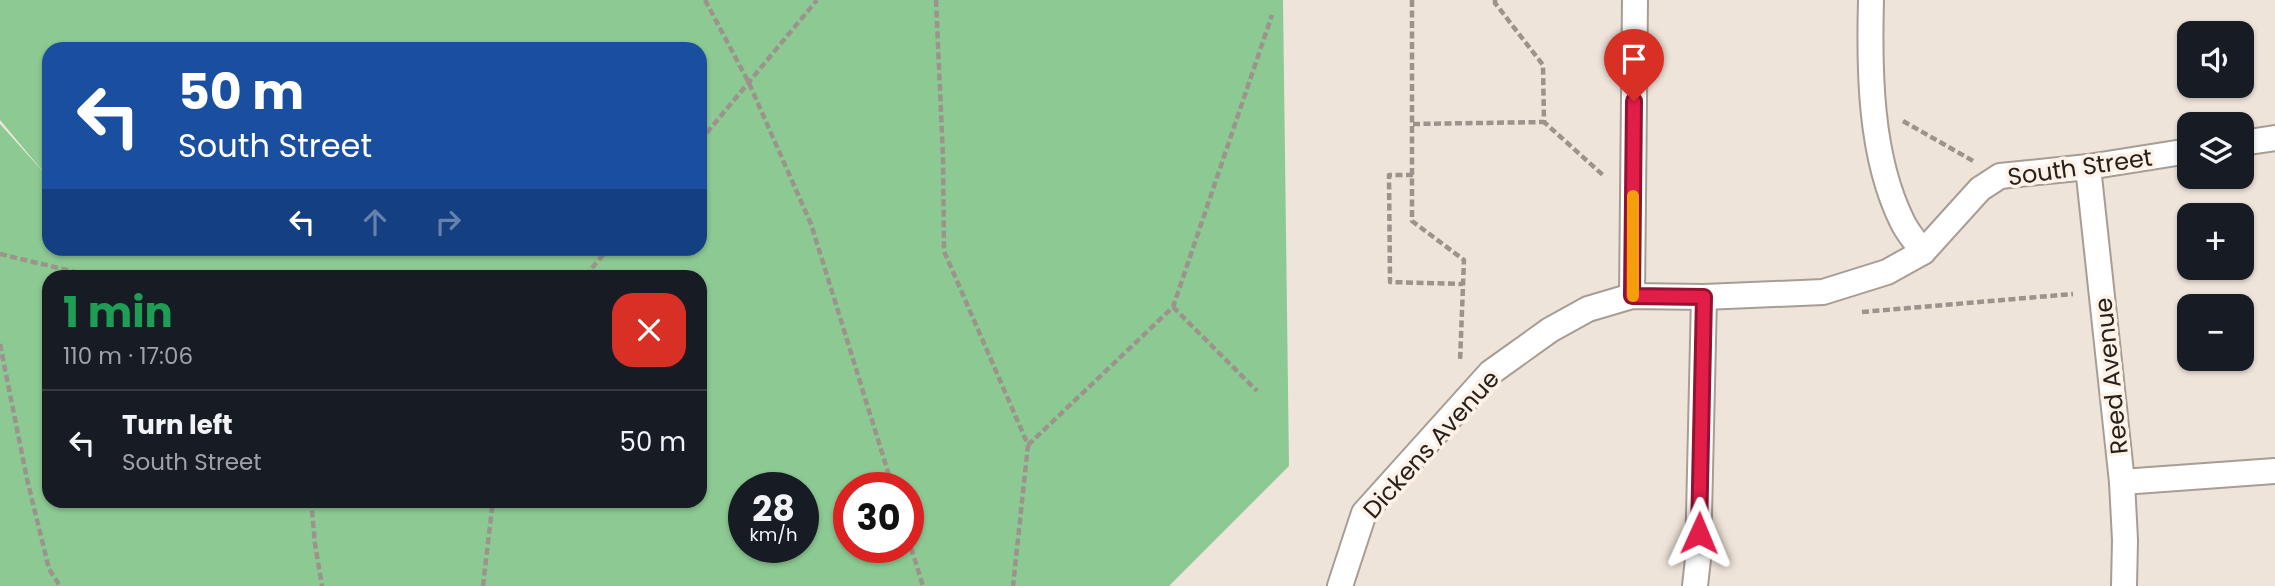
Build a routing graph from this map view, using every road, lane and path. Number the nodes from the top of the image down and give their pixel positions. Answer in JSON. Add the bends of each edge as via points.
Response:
{"nodes":[{"id":1,"x":705,"y":0,"type":"edge"},
{"id":2,"x":817,"y":0,"type":"edge"},
{"id":3,"x":936,"y":0,"type":"edge"},
{"id":4,"x":1412,"y":0,"type":"edge"},
{"id":5,"x":1495,"y":0,"type":"edge"},
{"id":6,"x":1635,"y":0,"type":"edge"},
{"id":7,"x":1871,"y":0,"type":"edge"},
{"id":8,"x":1272,"y":15,"type":"dead end"},
{"id":9,"x":749,"y":83,"type":"junction"},
{"id":10,"x":1872,"y":105,"type":"junction"},
{"id":11,"x":1544,"y":122,"type":"junction"},
{"id":12,"x":1413,"y":124,"type":"junction"},
{"id":13,"x":707,"y":133,"type":"edge"},
{"id":14,"x":2275,"y":138,"type":"edge"},
{"id":15,"x":2254,"y":142,"type":"edge"},
{"id":16,"x":2177,"y":153,"type":"edge"},
{"id":17,"x":2088,"y":167,"type":"junction"},
{"id":18,"x":1413,"y":175,"type":"junction"},
{"id":19,"x":2000,"y":176,"type":"junction"},
{"id":20,"x":1633,"y":201,"type":"junction"},
{"id":21,"x":1923,"y":252,"type":"junction"},
{"id":22,"x":0,"y":254,"type":"edge"},
{"id":23,"x":602,"y":256,"type":"edge"},
{"id":24,"x":67,"y":270,"type":"edge"},
{"id":25,"x":590,"y":270,"type":"edge"},
{"id":26,"x":1463,"y":284,"type":"junction"},
{"id":27,"x":1823,"y":292,"type":"junction"},
{"id":28,"x":2102,"y":292,"type":"junction"},
{"id":29,"x":1632,"y":296,"type":"junction"},
{"id":30,"x":1704,"y":297,"type":"junction"},
{"id":31,"x":1173,"y":307,"type":"junction"},
{"id":32,"x":0,"y":344,"type":"edge"},
{"id":33,"x":1257,"y":391,"type":"dead end"},
{"id":34,"x":1459,"y":407,"type":"junction"},
{"id":35,"x":1028,"y":445,"type":"junction"},
{"id":36,"x":2275,"y":471,"type":"edge"},
{"id":37,"x":888,"y":472,"type":"edge"},
{"id":38,"x":2122,"y":482,"type":"junction"},
{"id":39,"x":312,"y":508,"type":"edge"},
{"id":40,"x":492,"y":508,"type":"edge"},
{"id":41,"x":916,"y":563,"type":"edge"},
{"id":42,"x":60,"y":586,"type":"edge"},
{"id":43,"x":323,"y":586,"type":"edge"},
{"id":44,"x":483,"y":586,"type":"edge"},
{"id":45,"x":923,"y":586,"type":"edge"},
{"id":46,"x":1013,"y":586,"type":"edge"},
{"id":47,"x":1340,"y":586,"type":"edge"},
{"id":48,"x":1695,"y":586,"type":"edge"},
{"id":49,"x":2124,"y":586,"type":"edge"}],
"edges":[{"from":1,"to":9,"type":"path"},
{"from":2,"to":9,"type":"path"},
{"from":3,"to":35,"type":"path","via":[[944,251]]},
{"from":4,"to":12,"type":"path"},
{"from":5,"to":11,"type":"path","via":[[1544,65]]},
{"from":6,"to":20,"type":"street"},
{"from":7,"to":10,"type":"street"},
{"from":8,"to":31,"type":"path"},
{"from":9,"to":13,"type":"path"},
{"from":9,"to":37,"type":"path","via":[[811,224]]},
{"from":10,"to":19,"type":"path"},
{"from":10,"to":21,"type":"street","via":[[1886,177],[1902,222]]},
{"from":11,"to":12,"type":"path"},
{"from":11,"to":20,"type":"path"},
{"from":12,"to":18,"type":"path"},
{"from":14,"to":15,"type":"street"},
{"from":16,"to":17,"type":"street","name":"South Street"},
{"from":17,"to":19,"type":"street","name":"South Street"},
{"from":17,"to":28,"type":"street","name":"Reed Avenue"},
{"from":18,"to":26,"type":"path","via":[[1412,221],[1464,260]]},
{"from":18,"to":26,"type":"path","via":[[1389,174],[1390,282]]},
{"from":19,"to":21,"type":"street","name":"South Street","via":[[1980,189]]},
{"from":20,"to":29,"type":"street"},
{"from":21,"to":27,"type":"street","name":"South Street","via":[[1887,272]]},
{"from":22,"to":24,"type":"path"},
{"from":23,"to":25,"type":"path"},
{"from":26,"to":34,"type":"path"},
{"from":27,"to":28,"type":"path","via":[[1849,313]]},
{"from":27,"to":30,"type":"street","name":"South Street"},
{"from":28,"to":38,"type":"street","name":"Reed Avenue"},
{"from":29,"to":30,"type":"street","name":"South Street"},
{"from":29,"to":34,"type":"street","name":"Dickens Avenue","via":[[1588,309],[1550,330],[1490,373]]},
{"from":30,"to":48,"type":"street"},
{"from":31,"to":33,"type":"path"},
{"from":31,"to":35,"type":"path"},
{"from":32,"to":42,"type":"path","via":[[49,569]]},
{"from":34,"to":47,"type":"street","name":"Dickens Avenue","via":[[1364,513]]},
{"from":35,"to":46,"type":"path"},
{"from":36,"to":38,"type":"street"},
{"from":38,"to":49,"type":"street","name":"Reed Avenue"},
{"from":39,"to":43,"type":"path"},
{"from":40,"to":44,"type":"path"},
{"from":41,"to":45,"type":"path"}]}
